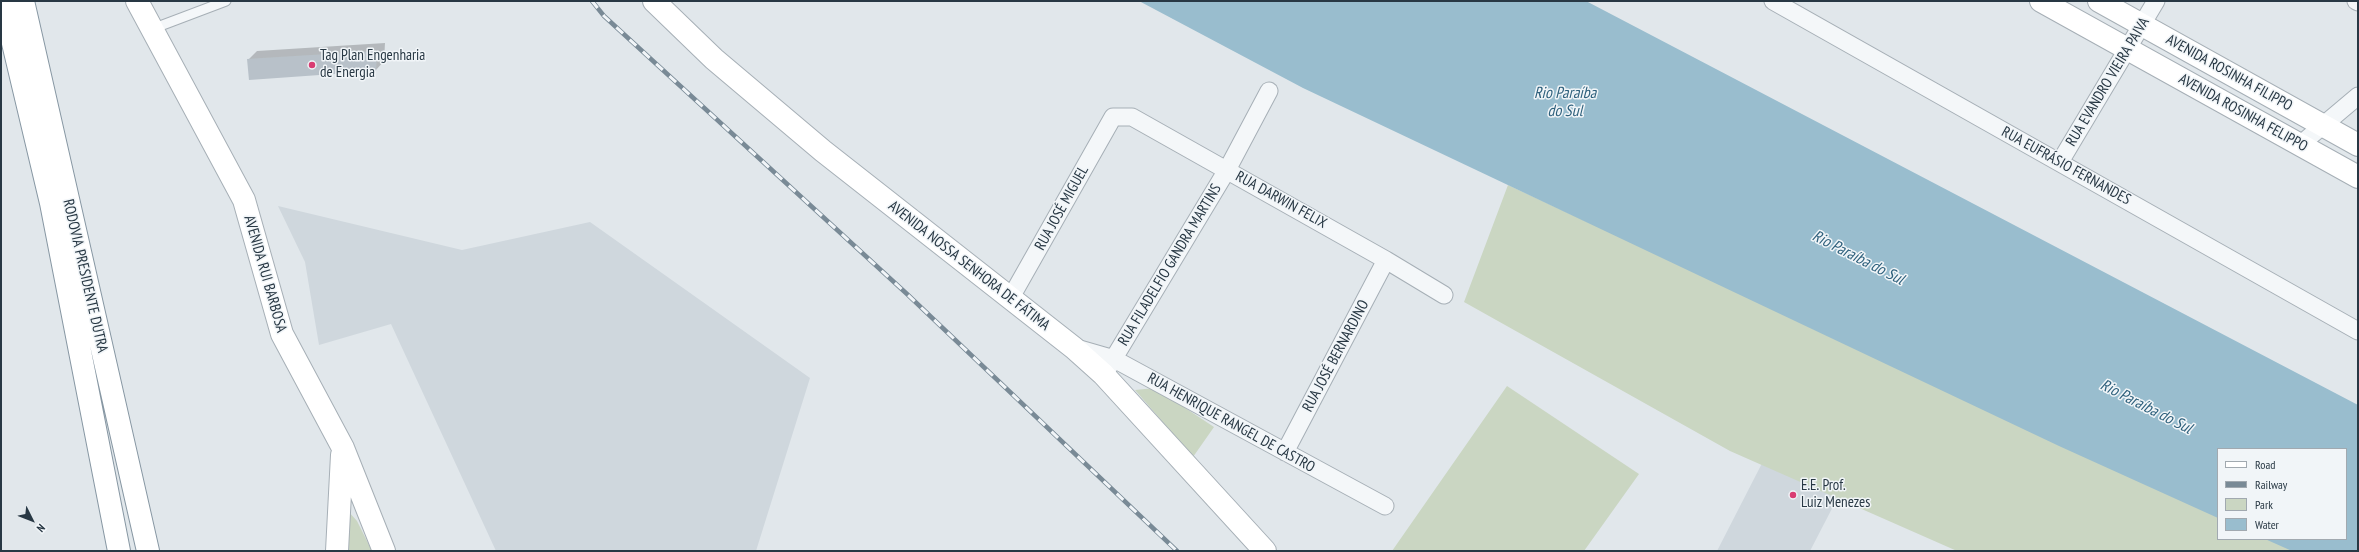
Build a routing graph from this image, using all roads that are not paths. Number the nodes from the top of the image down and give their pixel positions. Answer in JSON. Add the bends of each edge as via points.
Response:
{"nodes":[{"id":1,"x":3,"y":1,"type":"edge"},
{"id":2,"x":23,"y":1,"type":"edge"},
{"id":3,"x":137,"y":1,"type":"edge"},
{"id":4,"x":226,"y":1,"type":"edge"},
{"id":5,"x":654,"y":1,"type":"edge"},
{"id":6,"x":1773,"y":1,"type":"edge"},
{"id":7,"x":2041,"y":1,"type":"edge"},
{"id":8,"x":2099,"y":1,"type":"edge"},
{"id":9,"x":2156,"y":1,"type":"edge"},
{"id":10,"x":2141,"y":25,"type":"junction"},
{"id":11,"x":152,"y":29,"type":"junction"},
{"id":12,"x":2127,"y":49,"type":"junction"},
{"id":13,"x":1269,"y":92,"type":"dead end"},
{"id":14,"x":2358,"y":96,"type":"edge"},
{"id":15,"x":1113,"y":117,"type":"joint"},
{"id":16,"x":2323,"y":125,"type":"junction"},
{"id":17,"x":2301,"y":144,"type":"junction"},
{"id":18,"x":2358,"y":145,"type":"edge"},
{"id":19,"x":2060,"y":162,"type":"junction"},
{"id":20,"x":1227,"y":170,"type":"junction"},
{"id":21,"x":2358,"y":177,"type":"edge"},
{"id":22,"x":1386,"y":260,"type":"junction"},
{"id":23,"x":1444,"y":295,"type":"dead end"},
{"id":24,"x":1010,"y":300,"type":"junction"},
{"id":25,"x":2358,"y":331,"type":"edge"},
{"id":26,"x":1109,"y":366,"type":"junction"},
{"id":27,"x":343,"y":448,"type":"junction"},
{"id":28,"x":1285,"y":452,"type":"junction"},
{"id":29,"x":1385,"y":506,"type":"dead end"},
{"id":30,"x":119,"y":551,"type":"edge"},
{"id":31,"x":148,"y":551,"type":"edge"},
{"id":32,"x":337,"y":551,"type":"edge"},
{"id":33,"x":384,"y":551,"type":"edge"},
{"id":34,"x":1264,"y":551,"type":"edge"}],
"edges":[{"from":1,"to":30,"type":"main road","name":"RODOVIA PRESIDENTE DUTRA","via":[[51,203]]},
{"from":2,"to":31,"type":"main road","name":"RODOVIA PRESIDENTE DUTRA"},
{"from":3,"to":11,"type":"main road","name":"AVENIDA RUI BARBOSA"},
{"from":4,"to":11,"type":"lane"},
{"from":5,"to":24,"type":"main road","name":"AVENIDA NOSSA SENHORA DE FÁTIMA","via":[[714,59],[810,141]]},
{"from":6,"to":19,"type":"street","name":"RUA EUFRÁSIO FERNANDES"},
{"from":7,"to":12,"type":"main road"},
{"from":8,"to":10,"type":"main road","name":"AVENIDA ROSINHA FILIPPO"},
{"from":9,"to":10,"type":"street","name":"RUA EVANDRO VIEIRA PAIVA"},
{"from":10,"to":12,"type":"street","name":"RUA EVANDRO VIEIRA PAIVA"},
{"from":10,"to":16,"type":"main road","name":"AVENIDA ROSINHA FILIPPO"},
{"from":11,"to":27,"type":"main road","name":"AVENIDA RUI BARBOSA","via":[[244,200],[282,334]]},
{"from":12,"to":17,"type":"main road","name":"AVENIDA ROSINHA FELIPPO"},
{"from":12,"to":19,"type":"street","name":"RUA EVANDRO VIEIRA PAIVA"},
{"from":13,"to":20,"type":"street","name":"RUA FILADELFIO GANDRA MARTINS"},
{"from":14,"to":16,"type":"street"},
{"from":15,"to":20,"type":"street","name":"RUA DARWIN FELIX","via":[[1132,117]]},
{"from":15,"to":24,"type":"street","name":"RUA JOSÉ MIGUEL"},
{"from":16,"to":17,"type":"street"},
{"from":16,"to":18,"type":"main road","name":"AVENIDA ROSINHA FILIPPO"},
{"from":17,"to":21,"type":"main road","name":"AVENIDA ROSINHA FELIPPO"},
{"from":19,"to":25,"type":"street","name":"RUA EUFRÁSIO FERNANDES"},
{"from":20,"to":22,"type":"street","name":"RUA DARWIN FELIX"},
{"from":20,"to":26,"type":"street","name":"RUA FILADELFIO GANDRA MARTINS"},
{"from":22,"to":23,"type":"street","name":"RUA DARWIN FELIX"},
{"from":22,"to":28,"type":"street","name":"RUA JOSÉ BERNARDINO"},
{"from":24,"to":26,"type":"main road","name":"AVENIDA NOSSA SENHORA DE FÁTIMA","via":[[1074,348]]},
{"from":26,"to":28,"type":"street","name":"RUA HENRIQUE RANGEL DE CASTRO"},
{"from":26,"to":34,"type":"main road","name":"AVENIDA NOSSA SENHORA DE FÁTIMA"},
{"from":27,"to":32,"type":"main road"},
{"from":27,"to":33,"type":"main road","name":"AVENIDA RUI BARBOSA"},
{"from":28,"to":29,"type":"street","name":"RUA HENRIQUE RANGEL DE CASTRO"}]}
